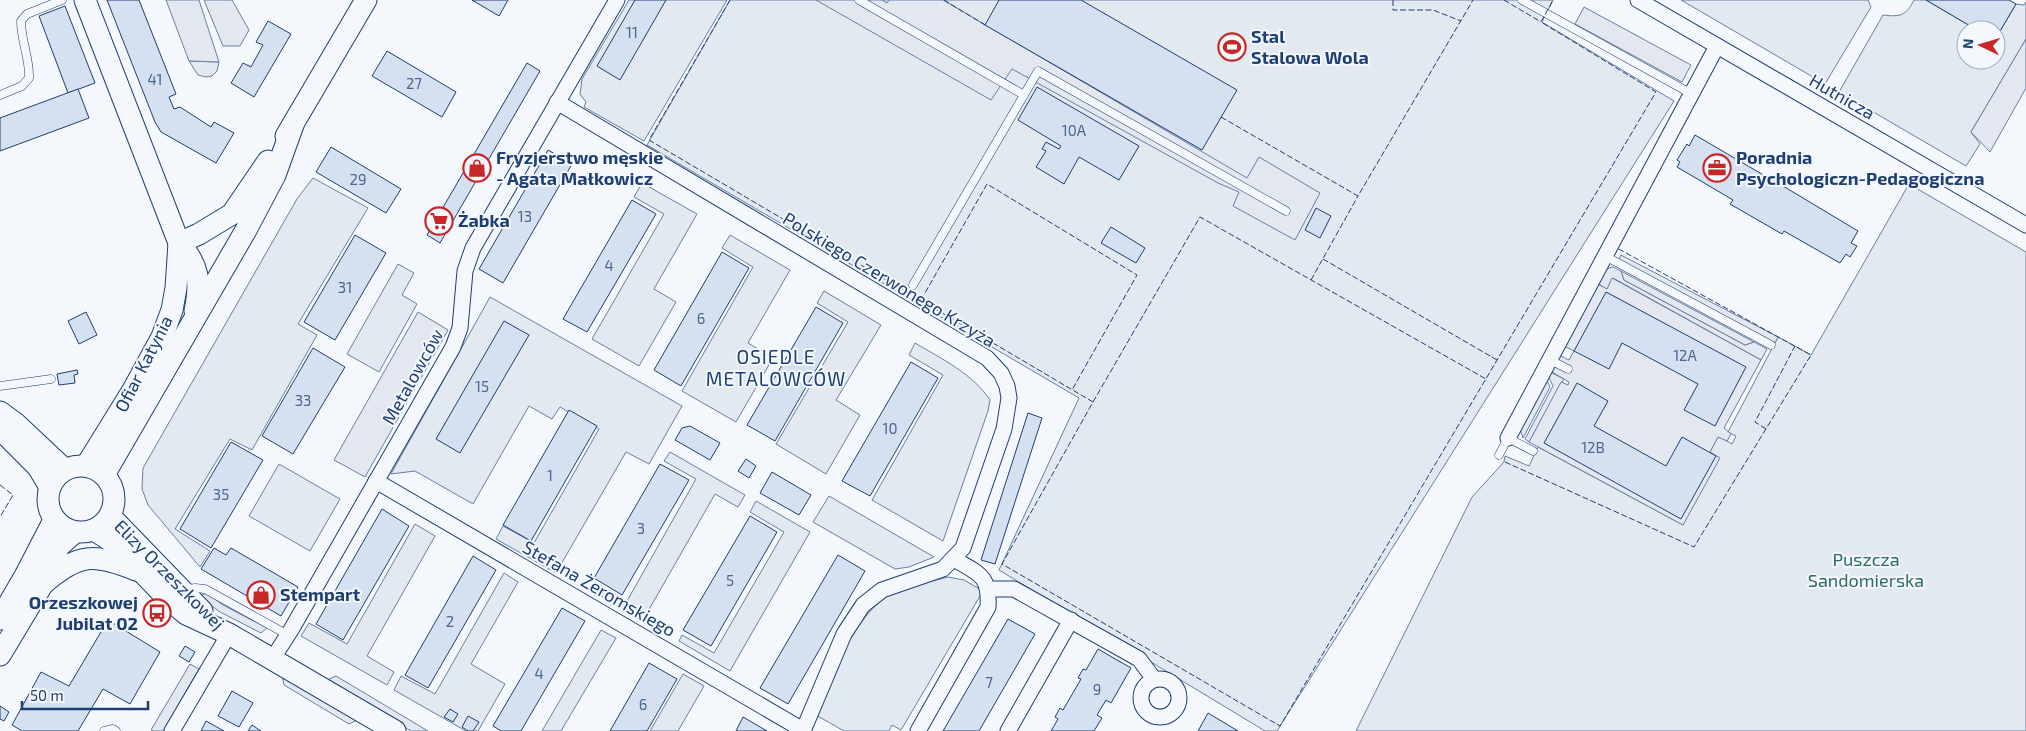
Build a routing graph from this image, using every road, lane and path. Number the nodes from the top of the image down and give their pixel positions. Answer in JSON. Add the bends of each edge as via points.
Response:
{"nodes":[{"id":1,"x":62,"y":0,"type":"edge"},
{"id":2,"x":85,"y":0,"type":"edge"},
{"id":3,"x":366,"y":0,"type":"edge"},
{"id":4,"x":618,"y":0,"type":"edge"},
{"id":5,"x":859,"y":0,"type":"edge"},
{"id":6,"x":1522,"y":0,"type":"edge"},
{"id":7,"x":1638,"y":0,"type":"edge"},
{"id":8,"x":1717,"y":46,"type":"junction"},
{"id":9,"x":1690,"y":93,"type":"junction"},
{"id":10,"x":0,"y":95,"type":"edge"},
{"id":11,"x":1024,"y":95,"type":"junction"},
{"id":12,"x":557,"y":102,"type":"junction"},
{"id":13,"x":293,"y":125,"type":"junction"},
{"id":14,"x":1286,"y":211,"type":"dead end"},
{"id":15,"x":2026,"y":225,"type":"edge"},
{"id":16,"x":180,"y":243,"type":"junction"},
{"id":17,"x":1605,"y":256,"type":"junction"},
{"id":18,"x":913,"y":285,"type":"dead end"},
{"id":19,"x":194,"y":318,"type":"junction"},
{"id":20,"x":1772,"y":345,"type":"dead end"},
{"id":21,"x":1550,"y":360,"type":"junction"},
{"id":22,"x":1568,"y":369,"type":"dead end"},
{"id":23,"x":51,"y":379,"type":"dead end"},
{"id":24,"x":0,"y":386,"type":"edge"},
{"id":25,"x":0,"y":412,"type":"edge"},
{"id":26,"x":0,"y":430,"type":"edge"},
{"id":27,"x":1508,"y":438,"type":"junction"},
{"id":28,"x":1534,"y":451,"type":"dead end"},
{"id":29,"x":1499,"y":455,"type":"dead end"},
{"id":30,"x":64,"y":470,"type":"junction"},
{"id":31,"x":95,"y":470,"type":"junction"},
{"id":32,"x":376,"y":481,"type":"junction"},
{"id":33,"x":50,"y":486,"type":"junction"},
{"id":34,"x":54,"y":520,"type":"junction"},
{"id":35,"x":93,"y":526,"type":"junction"},
{"id":36,"x":954,"y":559,"type":"junction"},
{"id":37,"x":142,"y":572,"type":"junction"},
{"id":38,"x":42,"y":585,"type":"junction"},
{"id":39,"x":989,"y":589,"type":"junction"},
{"id":40,"x":182,"y":591,"type":"junction"},
{"id":41,"x":0,"y":619,"type":"edge"},
{"id":42,"x":1070,"y":620,"type":"junction"},
{"id":43,"x":229,"y":634,"type":"junction"},
{"id":44,"x":288,"y":635,"type":"junction"},
{"id":45,"x":0,"y":656,"type":"edge"},
{"id":46,"x":273,"y":658,"type":"junction"},
{"id":47,"x":1154,"y":679,"type":"junction"},
{"id":48,"x":1157,"y":724,"type":"edge"},
{"id":49,"x":388,"y":729,"type":"edge"},
{"id":50,"x":104,"y":731,"type":"edge"},
{"id":51,"x":116,"y":731,"type":"edge"},
{"id":52,"x":172,"y":731,"type":"edge"},
{"id":53,"x":803,"y":731,"type":"edge"},
{"id":54,"x":918,"y":731,"type":"edge"},
{"id":55,"x":1008,"y":731,"type":"edge"}],
"edges":[{"from":1,"to":10,"type":"lane","via":[[27,14],[21,21],[30,67],[29,78],[22,86]]},
{"from":2,"to":16,"type":"street"},
{"from":3,"to":13,"type":"street","name":"Ofiar Katynia"},
{"from":4,"to":12,"type":"street","name":"Metalowców"},
{"from":5,"to":11,"type":"lane"},
{"from":6,"to":9,"type":"lane"},
{"from":7,"to":8,"type":"street","name":"Hutnicza"},
{"from":8,"to":9,"type":"street"},
{"from":8,"to":15,"type":"street","name":"Hutnicza"},
{"from":9,"to":17,"type":"street"},
{"from":11,"to":14,"type":"lane","via":[[1038,71]]},
{"from":11,"to":18,"type":"lane"},
{"from":12,"to":32,"type":"street","name":"Metalowców","via":[[472,248],[465,271],[460,328],[453,347]]},
{"from":12,"to":36,"type":"street","name":"Polskiego Czerwonego Krzyża","via":[[986,358],[1001,372],[1008,398],[1004,429],[963,548]]},
{"from":13,"to":16,"type":"street","name":"Ofiar Katynia","via":[[232,214]]},
{"from":13,"to":19,"type":"street","name":"Ofiar Katynia","via":[[274,175],[246,230]]},
{"from":16,"to":19,"type":"street","via":[[191,256],[197,274],[199,291]]},
{"from":16,"to":31,"type":"street","name":"Ofiar Katynia","via":[[174,303],[162,338],[114,421]]},
{"from":17,"to":20,"type":"lane"},
{"from":17,"to":21,"type":"street"},
{"from":19,"to":31,"type":"street","name":"Ofiar Katynia"},
{"from":21,"to":22,"type":"lane"},
{"from":21,"to":27,"type":"street"},
{"from":23,"to":24,"type":"lane"},
{"from":25,"to":30,"type":"street"},
{"from":26,"to":33,"type":"street","via":[[38,467]]},
{"from":27,"to":28,"type":"lane"},
{"from":27,"to":29,"type":"lane"},
{"from":30,"to":31,"type":"street","via":[[71,466]]},
{"from":30,"to":33,"type":"street"},
{"from":31,"to":35,"type":"street","via":[[111,484],[114,506]]},
{"from":32,"to":44,"type":"street","name":"Metalowców"},
{"from":32,"to":53,"type":"street","name":"Stefana Żeromskiego"},
{"from":33,"to":34,"type":"street","via":[[47,498]]},
{"from":34,"to":35,"type":"street","via":[[62,527]]},
{"from":34,"to":41,"type":"street"},
{"from":35,"to":37,"type":"street","name":"Elizy Orzeszkowej"},
{"from":35,"to":38,"type":"street","via":[[59,546]]},
{"from":35,"to":40,"type":"street","name":"Elizy Orzeszkowej"},
{"from":36,"to":39,"type":"street","via":[[981,575]]},
{"from":36,"to":53,"type":"street","name":"Polskiego Czerwonego Krzyża","via":[[943,569],[882,590],[863,605],[844,634]]},
{"from":37,"to":38,"type":"street","via":[[110,560],[90,558],[66,566]]},
{"from":37,"to":43,"type":"street","name":"Elizy Orzeszkowej","via":[[186,614]]},
{"from":38,"to":45,"type":"street"},
{"from":39,"to":42,"type":"street","via":[[1014,589]]},
{"from":39,"to":54,"type":"street","via":[[988,607]]},
{"from":40,"to":43,"type":"street","name":"Elizy Orzeszkowej"},
{"from":40,"to":44,"type":"lane","via":[[205,588]]},
{"from":42,"to":47,"type":"street","via":[[1139,659]]},
{"from":42,"to":55,"type":"street"},
{"from":43,"to":46,"type":"street","name":"Elizy Orzeszkowej"},
{"from":43,"to":52,"type":"street"},
{"from":44,"to":46,"type":"street","name":"Metalowców"},
{"from":46,"to":49,"type":"street","name":"Elizy Orzeszkowej"},
{"from":47,"to":48,"type":"street","via":[[1144,687],[1141,699]]},
{"from":47,"to":48,"type":"street","via":[[1172,683],[1179,699],[1174,710]]},
{"from":50,"to":51,"type":"lane"}]}
